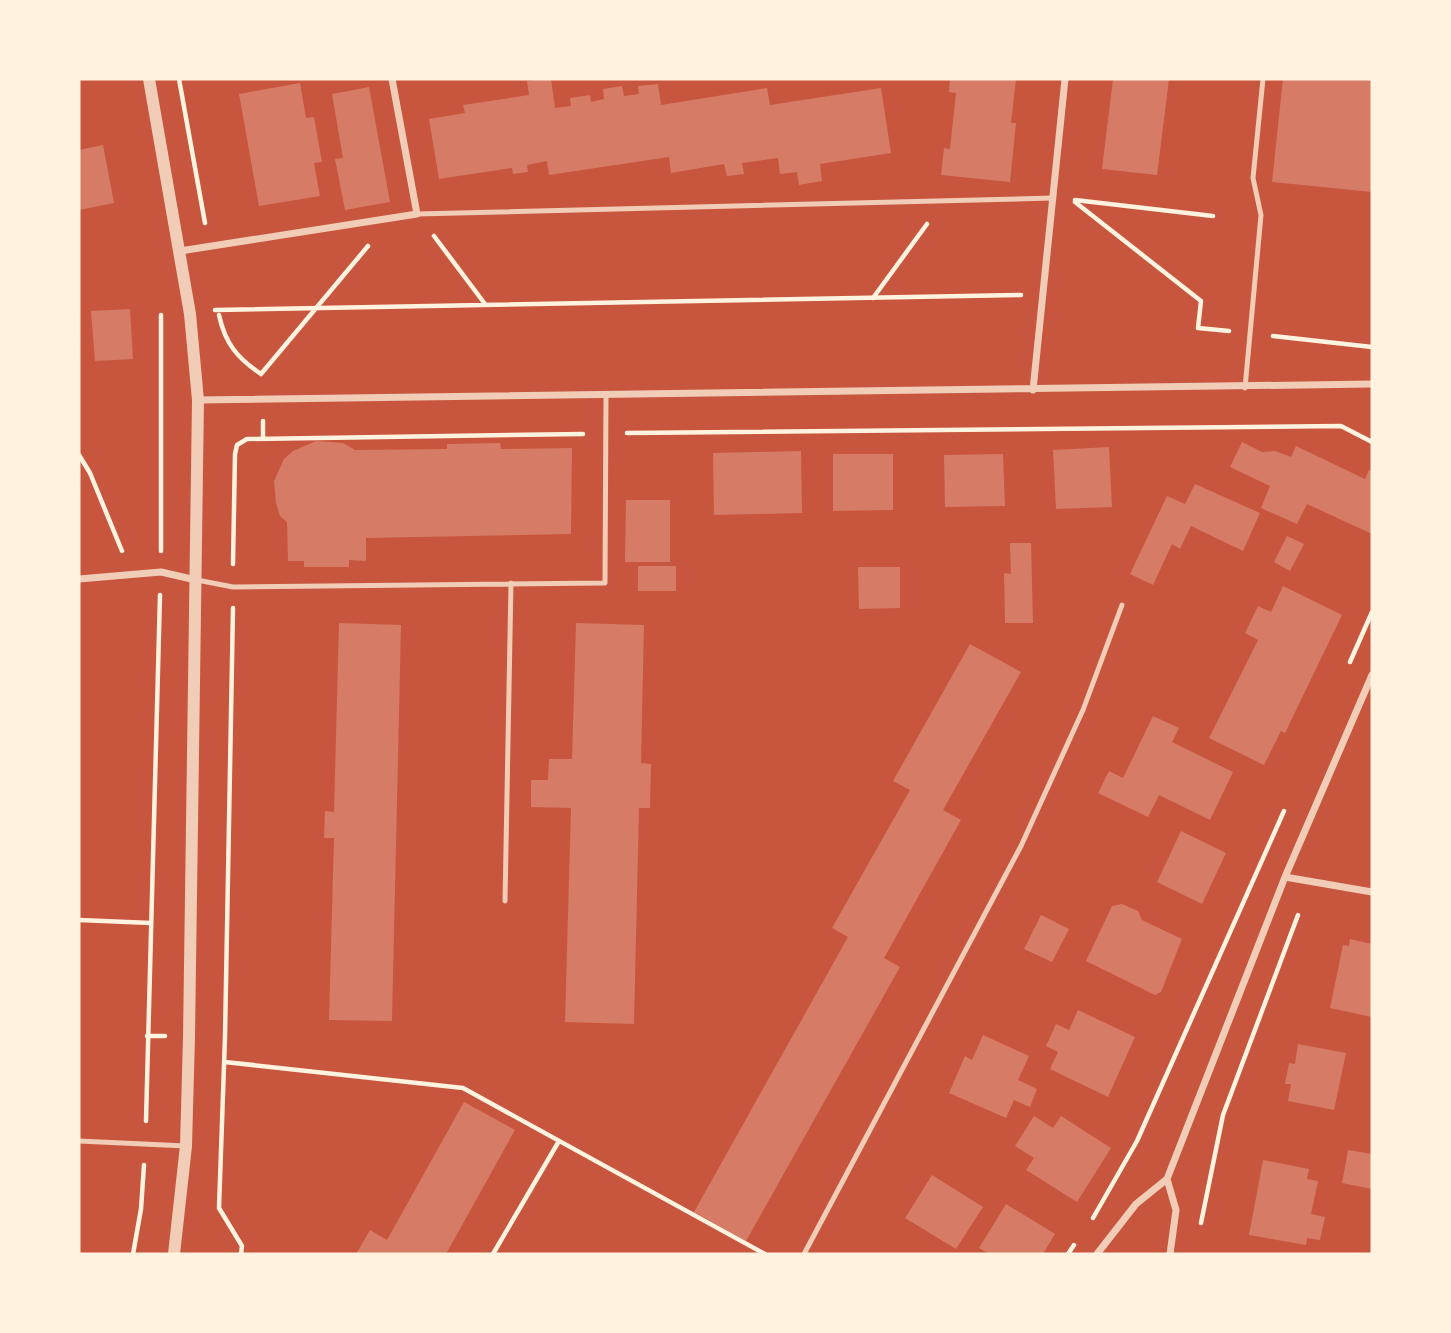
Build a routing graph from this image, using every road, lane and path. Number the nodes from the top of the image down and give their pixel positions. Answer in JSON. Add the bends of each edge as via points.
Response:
{"nodes":[{"id":1,"x":149,"y":79,"type":"edge"},
{"id":2,"x":391,"y":79,"type":"edge"},
{"id":3,"x":1065,"y":79,"type":"edge"},
{"id":4,"x":1264,"y":79,"type":"edge"},
{"id":5,"x":1053,"y":198,"type":"junction"},
{"id":6,"x":943,"y":201,"type":"junction"},
{"id":7,"x":417,"y":214,"type":"junction"},
{"id":8,"x":1213,"y":216,"type":"dead end"},
{"id":9,"x":390,"y":217,"type":"junction"},
{"id":10,"x":180,"y":251,"type":"junction"},
{"id":11,"x":1043,"y":295,"type":"junction"},
{"id":12,"x":873,"y":298,"type":"junction"},
{"id":13,"x":486,"y":305,"type":"junction"},
{"id":14,"x":161,"y":308,"type":"dead end"},
{"id":15,"x":319,"y":308,"type":"junction"},
{"id":16,"x":190,"y":314,"type":"junction"},
{"id":17,"x":161,"y":317,"type":"junction"},
{"id":18,"x":1250,"y":334,"type":"junction"},
{"id":19,"x":1372,"y":348,"type":"edge"},
{"id":20,"x":1372,"y":384,"type":"edge"},
{"id":21,"x":1245,"y":388,"type":"junction"},
{"id":22,"x":1033,"y":390,"type":"junction"},
{"id":23,"x":606,"y":396,"type":"junction"},
{"id":24,"x":198,"y":400,"type":"junction"},
{"id":25,"x":262,"y":400,"type":"junction"},
{"id":26,"x":263,"y":438,"type":"dead end"},
{"id":27,"x":79,"y":455,"type":"edge"},
{"id":28,"x":161,"y":572,"type":"junction"},
{"id":29,"x":132,"y":575,"type":"junction"},
{"id":30,"x":79,"y":579,"type":"edge"},
{"id":31,"x":197,"y":580,"type":"junction"},
{"id":32,"x":511,"y":583,"type":"junction"},
{"id":33,"x":1122,"y":605,"type":"dead end"},
{"id":34,"x":1372,"y":612,"type":"edge"},
{"id":35,"x":1345,"y":674,"type":"dead end"},
{"id":36,"x":1372,"y":675,"type":"edge"},
{"id":37,"x":1290,"y":798,"type":"dead end"},
{"id":38,"x":1284,"y":877,"type":"junction"},
{"id":39,"x":1311,"y":882,"type":"junction"},
{"id":40,"x":1372,"y":892,"type":"edge"},
{"id":41,"x":505,"y":901,"type":"dead end"},
{"id":42,"x":79,"y":920,"type":"edge"},
{"id":43,"x":151,"y":923,"type":"junction"},
{"id":44,"x":225,"y":1037,"type":"dead end"},
{"id":45,"x":225,"y":1062,"type":"junction"},
{"id":46,"x":79,"y":1141,"type":"edge"},
{"id":47,"x":559,"y":1141,"type":"junction"},
{"id":48,"x":145,"y":1144,"type":"junction"},
{"id":49,"x":186,"y":1146,"type":"junction"},
{"id":50,"x":1167,"y":1179,"type":"junction"},
{"id":51,"x":1087,"y":1226,"type":"dead end"},
{"id":52,"x":1200,"y":1229,"type":"dead end"},
{"id":53,"x":1081,"y":1236,"type":"dead end"},
{"id":54,"x":133,"y":1254,"type":"edge"},
{"id":55,"x":174,"y":1254,"type":"edge"},
{"id":56,"x":241,"y":1254,"type":"edge"},
{"id":57,"x":493,"y":1254,"type":"edge"},
{"id":58,"x":765,"y":1254,"type":"edge"},
{"id":59,"x":804,"y":1254,"type":"edge"},
{"id":60,"x":1068,"y":1254,"type":"edge"},
{"id":61,"x":1097,"y":1254,"type":"edge"},
{"id":62,"x":1170,"y":1254,"type":"edge"}],
"edges":[{"from":1,"to":10,"type":"street"},
{"from":2,"to":7,"type":"street"},
{"from":3,"to":5,"type":"street"},
{"from":4,"to":18,"type":"lane","via":[[1253,178],[1261,215]]},
{"from":5,"to":6,"type":"lane"},
{"from":5,"to":11,"type":"street"},
{"from":6,"to":7,"type":"lane"},
{"from":6,"to":12,"type":"path"},
{"from":7,"to":9,"type":"street"},
{"from":7,"to":13,"type":"path"},
{"from":8,"to":18,"type":"path","via":[[1071,198],[1201,301],[1198,328]]},
{"from":9,"to":10,"type":"street"},
{"from":9,"to":15,"type":"path"},
{"from":10,"to":16,"type":"street"},
{"from":11,"to":12,"type":"path"},
{"from":11,"to":22,"type":"street"},
{"from":12,"to":13,"type":"path"},
{"from":13,"to":15,"type":"path"},
{"from":14,"to":17,"type":"path"},
{"from":15,"to":16,"type":"path"},
{"from":15,"to":25,"type":"path","via":[[261,374]]},
{"from":16,"to":17,"type":"path"},
{"from":16,"to":24,"type":"street"},
{"from":17,"to":28,"type":"path"},
{"from":18,"to":19,"type":"path"},
{"from":18,"to":21,"type":"lane"},
{"from":20,"to":21,"type":"street"},
{"from":21,"to":22,"type":"street"},
{"from":22,"to":23,"type":"street"},
{"from":23,"to":25,"type":"street"},
{"from":23,"to":32,"type":"lane","via":[[605,583]]},
{"from":24,"to":25,"type":"street"},
{"from":24,"to":31,"type":"street"},
{"from":25,"to":26,"type":"path"},
{"from":27,"to":29,"type":"path"},
{"from":28,"to":29,"type":"street"},
{"from":28,"to":31,"type":"street"},
{"from":28,"to":43,"type":"path"},
{"from":29,"to":30,"type":"street"},
{"from":31,"to":32,"type":"lane","via":[[233,587]]},
{"from":31,"to":49,"type":"street"},
{"from":32,"to":41,"type":"lane"},
{"from":33,"to":59,"type":"lane","via":[[1083,710],[1021,846]]},
{"from":34,"to":35,"type":"path"},
{"from":36,"to":38,"type":"street"},
{"from":37,"to":51,"type":"path","via":[[1136,1141]]},
{"from":38,"to":39,"type":"street"},
{"from":38,"to":50,"type":"street"},
{"from":39,"to":40,"type":"street"},
{"from":39,"to":52,"type":"path","via":[[1223,1115]]},
{"from":42,"to":43,"type":"path"},
{"from":43,"to":48,"type":"path"},
{"from":44,"to":45,"type":"path"},
{"from":45,"to":47,"type":"path","via":[[463,1088]]},
{"from":45,"to":56,"type":"path","via":[[219,1208],[242,1246]]},
{"from":46,"to":48,"type":"lane"},
{"from":47,"to":57,"type":"path"},
{"from":47,"to":58,"type":"path"},
{"from":48,"to":49,"type":"lane"},
{"from":48,"to":54,"type":"path"},
{"from":49,"to":55,"type":"street"},
{"from":50,"to":61,"type":"street","via":[[1136,1204]]},
{"from":50,"to":62,"type":"street","via":[[1176,1210]]},
{"from":53,"to":60,"type":"path"}]}
